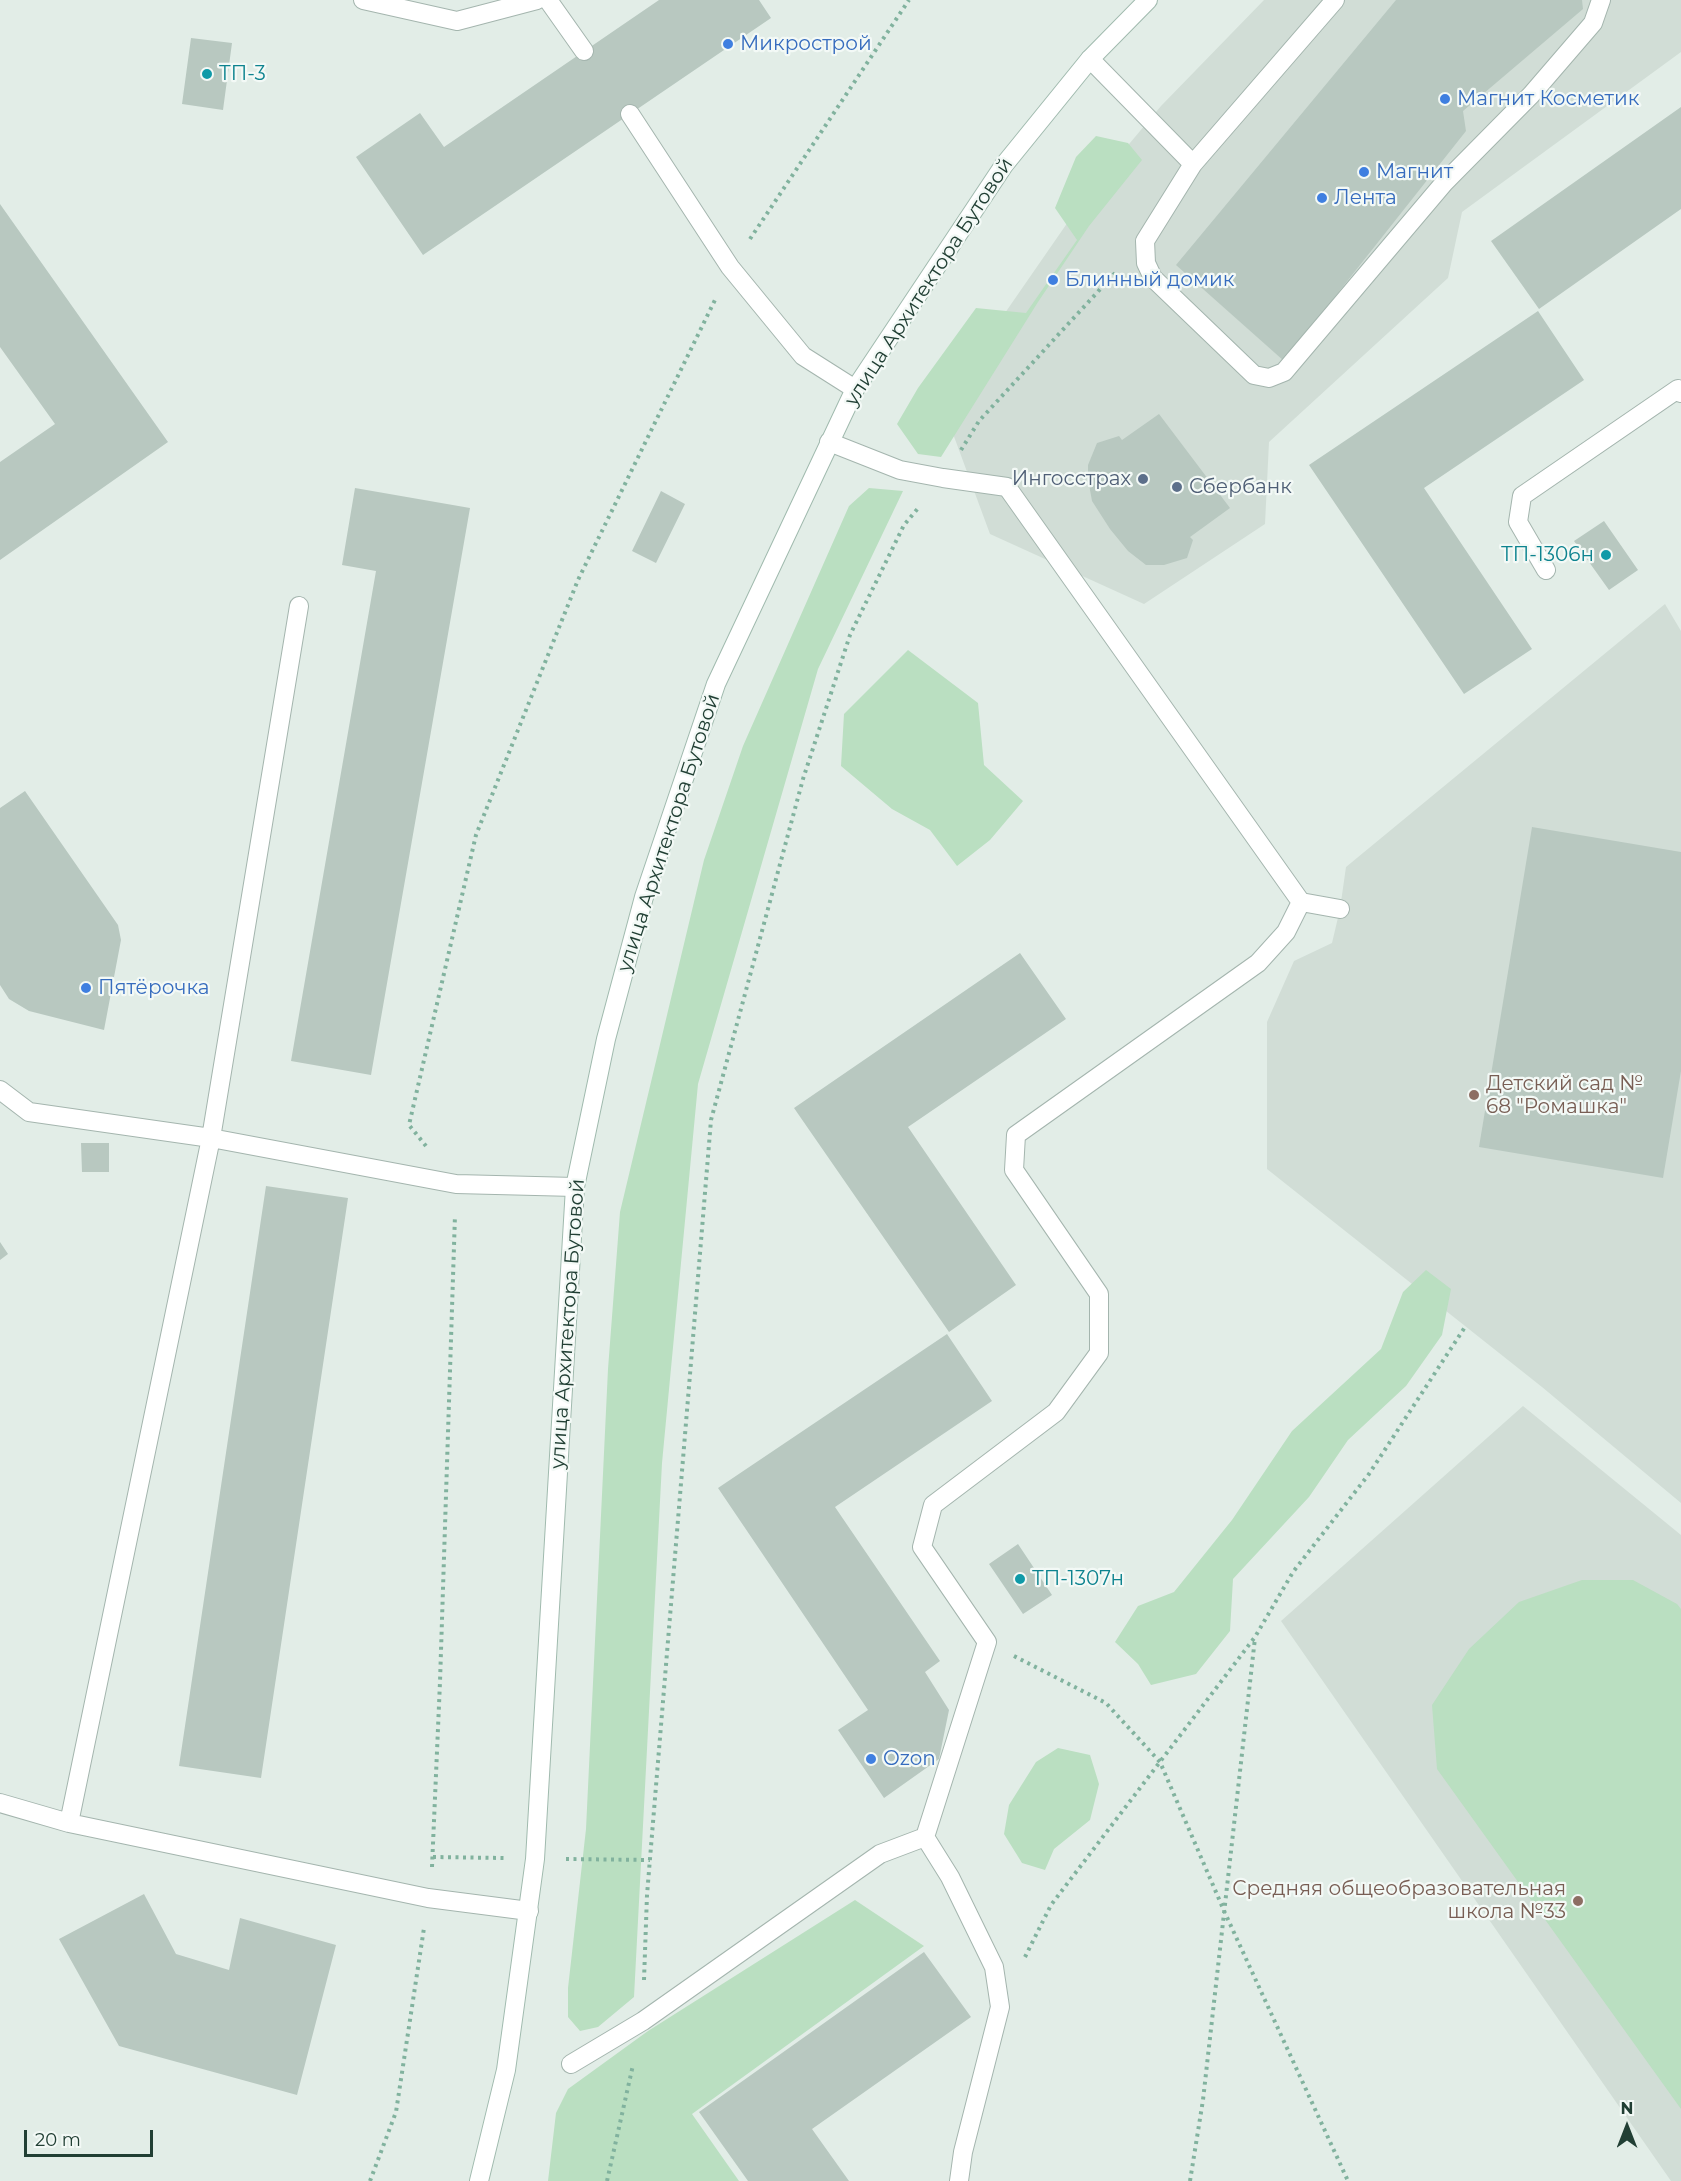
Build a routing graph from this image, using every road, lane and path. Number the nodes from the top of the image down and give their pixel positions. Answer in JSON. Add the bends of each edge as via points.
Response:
{"nodes":[{"id":1,"x":363,"y":0,"type":"edge"},
{"id":2,"x":537,"y":0,"type":"edge"},
{"id":3,"x":548,"y":0,"type":"edge"},
{"id":4,"x":909,"y":0,"type":"edge"},
{"id":5,"x":1148,"y":0,"type":"edge"},
{"id":6,"x":1335,"y":0,"type":"edge"},
{"id":7,"x":1601,"y":0,"type":"edge"},
{"id":8,"x":584,"y":51,"type":"dead end"},
{"id":9,"x":1090,"y":59,"type":"junction"},
{"id":10,"x":630,"y":114,"type":"dead end"},
{"id":11,"x":1194,"y":164,"type":"junction"},
{"id":12,"x":1145,"y":241,"type":"junction"},
{"id":13,"x":730,"y":267,"type":"junction"},
{"id":14,"x":855,"y":389,"type":"junction"},
{"id":15,"x":1681,"y":393,"type":"edge"},
{"id":16,"x":829,"y":442,"type":"junction"},
{"id":17,"x":943,"y":478,"type":"junction"},
{"id":18,"x":1546,"y":570,"type":"dead end"},
{"id":19,"x":299,"y":606,"type":"dead end"},
{"id":20,"x":1301,"y":902,"type":"junction"},
{"id":21,"x":1340,"y":909,"type":"dead end"},
{"id":22,"x":0,"y":1090,"type":"edge"},
{"id":23,"x":212,"y":1138,"type":"junction"},
{"id":24,"x":456,"y":1184,"type":"junction"},
{"id":25,"x":575,"y":1187,"type":"junction"},
{"id":26,"x":1465,"y":1327,"type":"dead end"},
{"id":27,"x":1255,"y":1637,"type":"junction"},
{"id":28,"x":987,"y":1642,"type":"junction"},
{"id":29,"x":1160,"y":1762,"type":"junction"},
{"id":30,"x":0,"y":1803,"type":"edge"},
{"id":31,"x":69,"y":1823,"type":"junction"},
{"id":32,"x":925,"y":1837,"type":"junction"},
{"id":33,"x":428,"y":1898,"type":"junction"},
{"id":34,"x":529,"y":1911,"type":"junction"},
{"id":35,"x":1225,"y":1913,"type":"junction"},
{"id":36,"x":1000,"y":2007,"type":"junction"},
{"id":37,"x":643,"y":2021,"type":"junction"},
{"id":38,"x":571,"y":2064,"type":"dead end"},
{"id":39,"x":370,"y":2181,"type":"edge"},
{"id":40,"x":479,"y":2181,"type":"edge"},
{"id":41,"x":607,"y":2181,"type":"edge"},
{"id":42,"x":959,"y":2181,"type":"edge"},
{"id":43,"x":1190,"y":2181,"type":"edge"},
{"id":44,"x":1348,"y":2181,"type":"edge"}],
"edges":[{"from":1,"to":2,"type":"main road","via":[[457,21]]},
{"from":3,"to":8,"type":"main road"},
{"from":4,"to":13,"type":"path"},
{"from":5,"to":9,"type":"main road","name":"улица Архитектора Бутовой"},
{"from":6,"to":11,"type":"main road"},
{"from":7,"to":12,"type":"main road","via":[[1593,24],[1531,95],[1444,183],[1284,372],[1269,378],[1254,375],[1153,278],[1146,263]]},
{"from":9,"to":11,"type":"main road"},
{"from":9,"to":14,"type":"main road","name":"улица Архитектора Бутовой","via":[[1004,165]]},
{"from":10,"to":13,"type":"main road"},
{"from":11,"to":12,"type":"main road"},
{"from":12,"to":17,"type":"path","via":[[979,421]]},
{"from":13,"to":14,"type":"main road","via":[[803,356]]},
{"from":13,"to":24,"type":"path","via":[[578,580],[476,835],[409,1125]]},
{"from":14,"to":16,"type":"main road","name":"улица Архитектора Бутовой"},
{"from":15,"to":18,"type":"main road","via":[[1678,389],[1522,496],[1518,522]]},
{"from":16,"to":17,"type":"main road","via":[[900,470]]},
{"from":16,"to":25,"type":"main road","name":"улица Архитектора Бутовой","via":[[716,684],[644,897],[606,1039]]},
{"from":17,"to":20,"type":"main road","via":[[1007,487]]},
{"from":17,"to":37,"type":"path","via":[[904,525],[850,635],[803,779],[711,1120],[647,1895]]},
{"from":19,"to":23,"type":"main road"},
{"from":20,"to":21,"type":"main road"},
{"from":20,"to":28,"type":"main road","via":[[1286,932],[1258,963],[1016,1135],[1014,1170],[1099,1294],[1099,1353],[1056,1412],[933,1505],[922,1547]]},
{"from":22,"to":23,"type":"main road","via":[[29,1112]]},
{"from":23,"to":24,"type":"main road"},
{"from":23,"to":31,"type":"main road"},
{"from":24,"to":25,"type":"main road"},
{"from":24,"to":33,"type":"path","via":[[441,1682]]},
{"from":25,"to":34,"type":"main road","name":"улица Архитектора Бутовой"},
{"from":26,"to":27,"type":"path","via":[[1369,1474],[1293,1572]]},
{"from":27,"to":29,"type":"path"},
{"from":27,"to":35,"type":"path"},
{"from":28,"to":29,"type":"path","via":[[1106,1703]]},
{"from":28,"to":32,"type":"main road"},
{"from":29,"to":35,"type":"path"},
{"from":29,"to":36,"type":"path","via":[[1051,1905]]},
{"from":30,"to":31,"type":"main road"},
{"from":31,"to":33,"type":"main road"},
{"from":32,"to":36,"type":"main road","via":[[950,1877],[994,1967]]},
{"from":32,"to":37,"type":"main road","via":[[880,1854]]},
{"from":33,"to":34,"type":"main road"},
{"from":33,"to":39,"type":"path","via":[[396,2112]]},
{"from":34,"to":40,"type":"main road","name":"улица Архитектора Бутовой","via":[[506,2070]]},
{"from":35,"to":43,"type":"path"},
{"from":35,"to":44,"type":"path"},
{"from":36,"to":42,"type":"main road"},
{"from":37,"to":38,"type":"main road"},
{"from":37,"to":41,"type":"path"}]}
